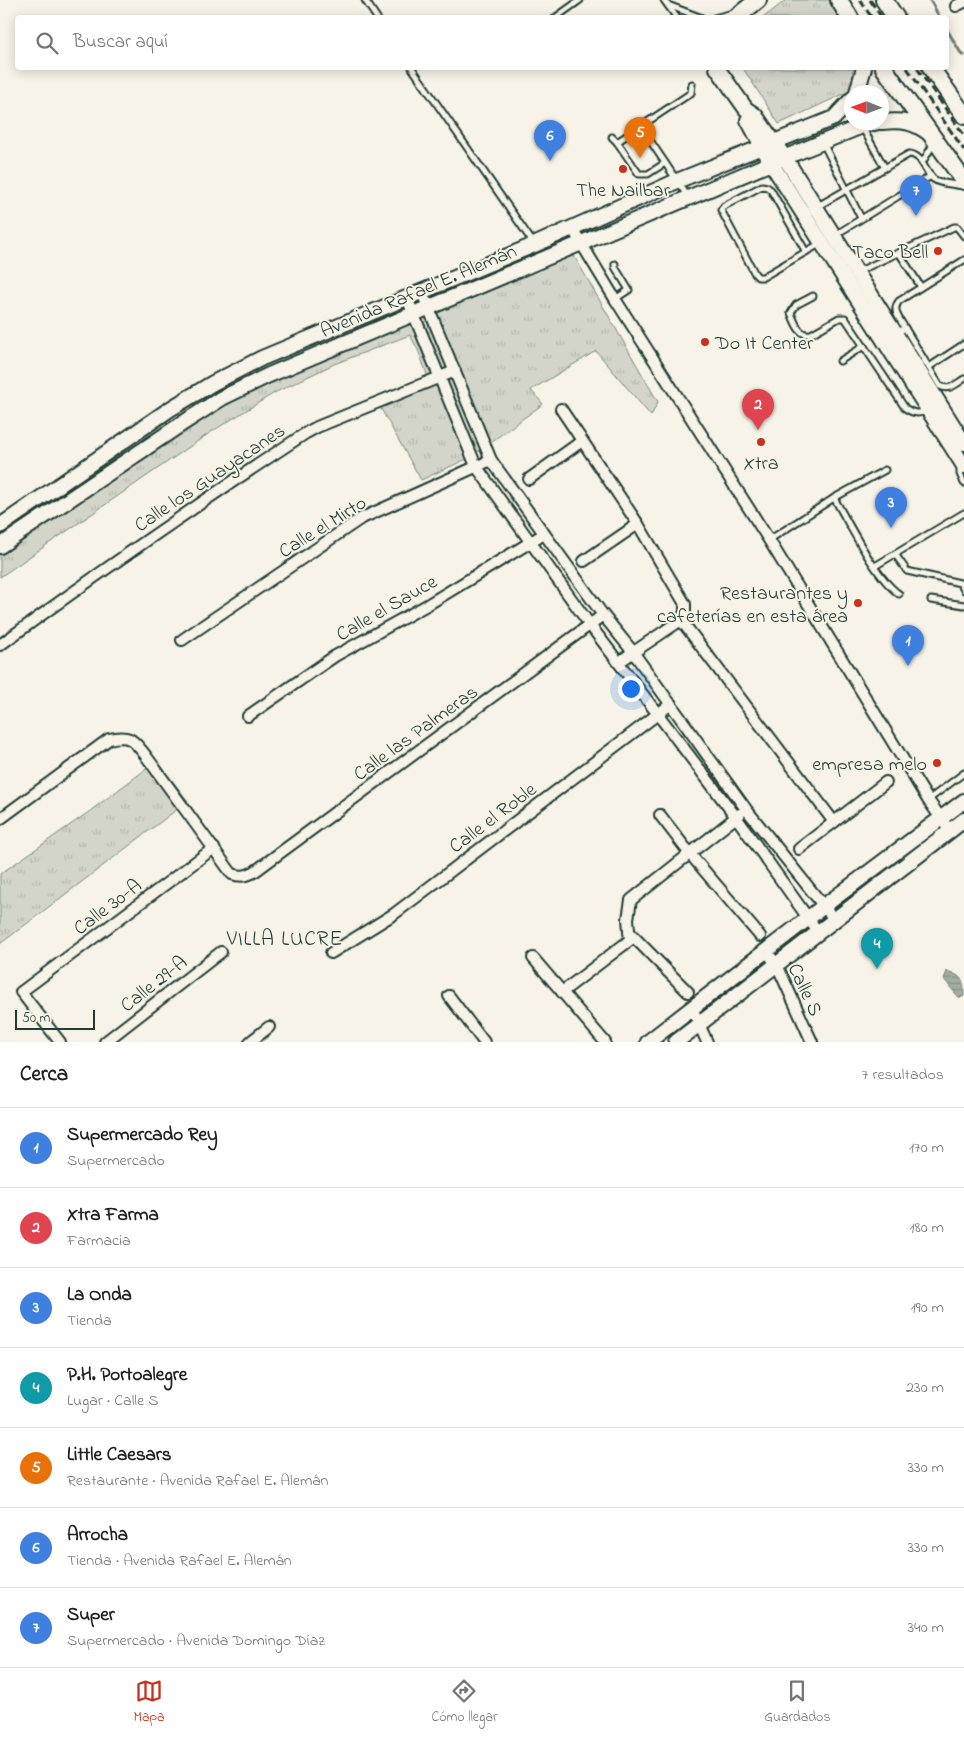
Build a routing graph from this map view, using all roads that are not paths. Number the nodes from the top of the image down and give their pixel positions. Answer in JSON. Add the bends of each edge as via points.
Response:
{"nodes":[{"id":1,"x":365,"y":0,"type":"edge"},
{"id":2,"x":580,"y":0,"type":"edge"},
{"id":3,"x":664,"y":0,"type":"edge"},
{"id":4,"x":839,"y":0,"type":"edge"},
{"id":5,"x":884,"y":0,"type":"edge"},
{"id":6,"x":754,"y":3,"type":"edge"},
{"id":7,"x":668,"y":5,"type":"junction"},
{"id":8,"x":375,"y":15,"type":"edge"},
{"id":9,"x":560,"y":15,"type":"edge"},
{"id":10,"x":675,"y":15,"type":"edge"},
{"id":11,"x":694,"y":15,"type":"edge"},
{"id":12,"x":728,"y":15,"type":"edge"},
{"id":13,"x":740,"y":15,"type":"edge"},
{"id":14,"x":848,"y":15,"type":"edge"},
{"id":15,"x":894,"y":15,"type":"edge"},
{"id":16,"x":413,"y":70,"type":"edge"},
{"id":17,"x":720,"y":70,"type":"edge"},
{"id":18,"x":863,"y":70,"type":"edge"},
{"id":19,"x":885,"y":70,"type":"edge"},
{"id":20,"x":932,"y":70,"type":"edge"},
{"id":21,"x":692,"y":84,"type":"dead end"},
{"id":22,"x":859,"y":85,"type":"edge"},
{"id":23,"x":844,"y":107,"type":"edge"},
{"id":24,"x":747,"y":115,"type":"junction"},
{"id":25,"x":964,"y":115,"type":"edge"},
{"id":26,"x":889,"y":122,"type":"edge"},
{"id":27,"x":641,"y":127,"type":"junction"},
{"id":28,"x":853,"y":130,"type":"edge"},
{"id":29,"x":864,"y":130,"type":"edge"},
{"id":30,"x":612,"y":136,"type":"dead end"},
{"id":31,"x":934,"y":138,"type":"junction"},
{"id":32,"x":617,"y":142,"type":"junction"},
{"id":33,"x":823,"y":143,"type":"junction"},
{"id":34,"x":767,"y":144,"type":"junction"},
{"id":35,"x":731,"y":158,"type":"junction"},
{"id":36,"x":785,"y":158,"type":"junction"},
{"id":37,"x":665,"y":163,"type":"junction"},
{"id":38,"x":922,"y":163,"type":"junction"},
{"id":39,"x":771,"y":164,"type":"junction"},
{"id":40,"x":885,"y":168,"type":"junction"},
{"id":41,"x":931,"y":176,"type":"junction"},
{"id":42,"x":677,"y":181,"type":"junction"},
{"id":43,"x":964,"y":181,"type":"edge"},
{"id":44,"x":964,"y":186,"type":"edge"},
{"id":45,"x":847,"y":190,"type":"junction"},
{"id":46,"x":689,"y":198,"type":"junction"},
{"id":47,"x":815,"y":208,"type":"junction"},
{"id":48,"x":862,"y":218,"type":"junction"},
{"id":49,"x":572,"y":228,"type":"junction"},
{"id":50,"x":964,"y":236,"type":"edge"},
{"id":51,"x":828,"y":239,"type":"junction"},
{"id":52,"x":534,"y":244,"type":"junction"},
{"id":53,"x":581,"y":244,"type":"junction"},
{"id":54,"x":806,"y":252,"type":"junction"},
{"id":55,"x":899,"y":253,"type":"junction"},
{"id":56,"x":964,"y":260,"type":"edge"},
{"id":57,"x":615,"y":264,"type":"dead end"},
{"id":58,"x":856,"y":273,"type":"junction"},
{"id":59,"x":921,"y":287,"type":"junction"},
{"id":60,"x":422,"y":292,"type":"junction"},
{"id":61,"x":813,"y":296,"type":"dead end"},
{"id":62,"x":407,"y":298,"type":"junction"},
{"id":63,"x":615,"y":299,"type":"junction"},
{"id":64,"x":429,"y":308,"type":"junction"},
{"id":65,"x":414,"y":314,"type":"junction"},
{"id":66,"x":895,"y":335,"type":"junction"},
{"id":67,"x":964,"y":344,"type":"edge"},
{"id":68,"x":864,"y":346,"type":"junction"},
{"id":69,"x":840,"y":361,"type":"dead end"},
{"id":70,"x":929,"y":367,"type":"junction"},
{"id":71,"x":455,"y":371,"type":"junction"},
{"id":72,"x":439,"y":378,"type":"junction"},
{"id":73,"x":964,"y":379,"type":"edge"},
{"id":74,"x":562,"y":409,"type":"dead end"},
{"id":75,"x":929,"y":411,"type":"junction"},
{"id":76,"x":582,"y":441,"type":"junction"},
{"id":77,"x":964,"y":443,"type":"edge"},
{"id":78,"x":491,"y":460,"type":"junction"},
{"id":79,"x":963,"y":462,"type":"edge"},
{"id":80,"x":476,"y":466,"type":"junction"},
{"id":81,"x":885,"y":470,"type":"dead end"},
{"id":82,"x":528,"y":479,"type":"dead end"},
{"id":83,"x":964,"y":483,"type":"edge"},
{"id":84,"x":834,"y":498,"type":"junction"},
{"id":85,"x":964,"y":513,"type":"edge"},
{"id":86,"x":638,"y":524,"type":"junction"},
{"id":87,"x":0,"y":526,"type":"edge"},
{"id":88,"x":544,"y":534,"type":"junction"},
{"id":89,"x":768,"y":540,"type":"junction"},
{"id":90,"x":530,"y":542,"type":"junction"},
{"id":91,"x":0,"y":546,"type":"edge"},
{"id":92,"x":895,"y":554,"type":"junction"},
{"id":93,"x":584,"y":561,"type":"dead end"},
{"id":94,"x":874,"y":566,"type":"junction"},
{"id":95,"x":962,"y":581,"type":"edge"},
{"id":96,"x":964,"y":590,"type":"edge"},
{"id":97,"x":899,"y":594,"type":"dead end"},
{"id":98,"x":931,"y":600,"type":"dead end"},
{"id":99,"x":964,"y":606,"type":"edge"},
{"id":100,"x":603,"y":615,"type":"junction"},
{"id":101,"x":681,"y":620,"type":"junction"},
{"id":102,"x":590,"y":624,"type":"junction"},
{"id":103,"x":182,"y":640,"type":"dead end"},
{"id":104,"x":0,"y":645,"type":"edge"},
{"id":105,"x":633,"y":652,"type":"junction"},
{"id":106,"x":619,"y":662,"type":"junction"},
{"id":107,"x":671,"y":704,"type":"junction"},
{"id":108,"x":657,"y":715,"type":"junction"},
{"id":109,"x":248,"y":716,"type":"dead end"},
{"id":110,"x":964,"y":773,"type":"edge"},
{"id":111,"x":886,"y":782,"type":"dead end"},
{"id":112,"x":928,"y":800,"type":"junction"},
{"id":113,"x":964,"y":801,"type":"edge"},
{"id":114,"x":746,"y":808,"type":"junction"},
{"id":115,"x":660,"y":815,"type":"dead end"},
{"id":116,"x":736,"y":817,"type":"junction"},
{"id":117,"x":0,"y":819,"type":"edge"},
{"id":118,"x":941,"y":819,"type":"junction"},
{"id":119,"x":964,"y":820,"type":"edge"},
{"id":120,"x":834,"y":822,"type":"junction"},
{"id":121,"x":950,"y":831,"type":"junction"},
{"id":122,"x":214,"y":848,"type":"junction"},
{"id":123,"x":799,"y":849,"type":"dead end"},
{"id":124,"x":690,"y":854,"type":"junction"},
{"id":125,"x":824,"y":906,"type":"junction"},
{"id":126,"x":808,"y":918,"type":"junction"},
{"id":127,"x":834,"y":919,"type":"junction"},
{"id":128,"x":629,"y":932,"type":"junction"},
{"id":129,"x":818,"y":932,"type":"junction"},
{"id":130,"x":760,"y":936,"type":"dead end"},
{"id":131,"x":221,"y":952,"type":"dead end"},
{"id":132,"x":767,"y":952,"type":"junction"},
{"id":133,"x":331,"y":953,"type":"dead end"},
{"id":134,"x":534,"y":958,"type":"dead end"},
{"id":135,"x":777,"y":965,"type":"junction"},
{"id":136,"x":562,"y":992,"type":"junction"},
{"id":137,"x":688,"y":992,"type":"dead end"},
{"id":138,"x":449,"y":996,"type":"dead end"},
{"id":139,"x":692,"y":1008,"type":"junction"},
{"id":140,"x":699,"y":1024,"type":"junction"},
{"id":141,"x":270,"y":1027,"type":"dead end"},
{"id":142,"x":60,"y":1042,"type":"edge"},
{"id":143,"x":105,"y":1042,"type":"edge"},
{"id":144,"x":250,"y":1042,"type":"edge"},
{"id":145,"x":484,"y":1042,"type":"edge"},
{"id":146,"x":605,"y":1042,"type":"edge"},
{"id":147,"x":648,"y":1042,"type":"edge"},
{"id":148,"x":676,"y":1042,"type":"edge"},
{"id":149,"x":707,"y":1042,"type":"edge"},
{"id":150,"x":812,"y":1042,"type":"edge"}],
"edges":[{"from":1,"to":8,"type":"lane"},
{"from":2,"to":9,"type":"lane"},
{"from":3,"to":7,"type":"lane"},
{"from":4,"to":14,"type":"main road"},
{"from":5,"to":15,"type":"main road"},
{"from":6,"to":12,"type":"lane"},
{"from":6,"to":13,"type":"main road"},
{"from":7,"to":10,"type":"lane"},
{"from":7,"to":11,"type":"lane"},
{"from":16,"to":52,"type":"lane"},
{"from":17,"to":24,"type":"main road"},
{"from":18,"to":22,"type":"main road"},
{"from":19,"to":31,"type":"main road"},
{"from":20,"to":25,"type":"main road"},
{"from":21,"to":27,"type":"lane","via":[[691,93]]},
{"from":23,"to":34,"type":"main road","name":"Avenida Rafael E. Alemán","via":[[834,118]]},
{"from":24,"to":34,"type":"main road","via":[[755,115]]},
{"from":24,"to":35,"type":"main road","via":[[747,142]]},
{"from":26,"to":31,"type":"main road","name":"Avenida Rafael E. Alemán","via":[[919,125]]},
{"from":27,"to":32,"type":"lane"},
{"from":27,"to":37,"type":"lane"},
{"from":28,"to":33,"type":"main road","name":"Avenida Rafael E. Alemán"},
{"from":29,"to":40,"type":"lane"},
{"from":30,"to":32,"type":"lane"},
{"from":31,"to":38,"type":"lane"},
{"from":31,"to":43,"type":"main road"},
{"from":32,"to":37,"type":"lane","via":[[639,174],[648,174]]},
{"from":33,"to":36,"type":"main road","name":"Avenida Rafael E. Alemán"},
{"from":33,"to":45,"type":"lane"},
{"from":34,"to":35,"type":"main road","name":"Avenida Rafael E. Alemán"},
{"from":34,"to":36,"type":"main road"},
{"from":34,"to":39,"type":"main road"},
{"from":35,"to":42,"type":"main road","name":"Avenida Rafael E. Alemán"},
{"from":36,"to":39,"type":"main road","name":"Avenida Rafael E. Alemán"},
{"from":36,"to":47,"type":"main road"},
{"from":37,"to":42,"type":"lane"},
{"from":38,"to":40,"type":"lane","via":[[914,154],[909,154]]},
{"from":38,"to":41,"type":"lane"},
{"from":39,"to":46,"type":"main road","name":"Avenida Rafael E. Alemán"},
{"from":39,"to":51,"type":"main road"},
{"from":40,"to":45,"type":"lane"},
{"from":41,"to":44,"type":"lane","via":[[937,181]]},
{"from":41,"to":48,"type":"lane"},
{"from":42,"to":46,"type":"lane"},
{"from":42,"to":49,"type":"main road","name":"Avenida Rafael E. Alemán"},
{"from":45,"to":47,"type":"lane"},
{"from":45,"to":48,"type":"lane"},
{"from":46,"to":53,"type":"main road","name":"Avenida Rafael E. Alemán"},
{"from":47,"to":51,"type":"main road"},
{"from":48,"to":51,"type":"lane"},
{"from":49,"to":52,"type":"main road","name":"Avenida Rafael E. Alemán"},
{"from":49,"to":53,"type":"street"},
{"from":50,"to":55,"type":"lane","via":[[958,227],[954,227]]},
{"from":51,"to":54,"type":"lane"},
{"from":51,"to":58,"type":"main road"},
{"from":51,"to":66,"type":"main road"},
{"from":52,"to":60,"type":"main road","name":"Avenida Rafael E. Alemán"},
{"from":53,"to":63,"type":"street"},
{"from":53,"to":64,"type":"main road","name":"Avenida Rafael E. Alemán"},
{"from":54,"to":54,"type":"lane","via":[[767,186],[721,210],[758,277]]},
{"from":55,"to":58,"type":"lane"},
{"from":55,"to":59,"type":"lane"},
{"from":56,"to":59,"type":"lane"},
{"from":57,"to":63,"type":"lane","via":[[629,290]]},
{"from":58,"to":66,"type":"main road"},
{"from":59,"to":66,"type":"lane","via":[[896,305]]},
{"from":60,"to":62,"type":"main road","name":"Avenida Rafael E. Alemán"},
{"from":60,"to":64,"type":"street"},
{"from":61,"to":68,"type":"lane","via":[[796,305],[791,313],[802,334],[806,336],[845,318]]},
{"from":62,"to":65,"type":"street"},
{"from":62,"to":87,"type":"main road","name":"Avenida Rafael E. Alemán","via":[[262,358],[214,383],[170,409]]},
{"from":63,"to":89,"type":"street"},
{"from":64,"to":65,"type":"main road","name":"Avenida Rafael E. Alemán"},
{"from":64,"to":71,"type":"street"},
{"from":65,"to":72,"type":"street"},
{"from":65,"to":91,"type":"main road","name":"Avenida Rafael E. Alemán","via":[[222,398]]},
{"from":66,"to":70,"type":"lane"},
{"from":66,"to":75,"type":"main road"},
{"from":66,"to":77,"type":"main road"},
{"from":67,"to":70,"type":"lane"},
{"from":68,"to":69,"type":"lane"},
{"from":68,"to":75,"type":"lane","via":[[905,408],[918,414]]},
{"from":70,"to":73,"type":"lane","via":[[944,388]]},
{"from":71,"to":72,"type":"street","name":"Calle los Guayacanes"},
{"from":71,"to":78,"type":"street"},
{"from":72,"to":80,"type":"street"},
{"from":72,"to":104,"type":"street","name":"Calle los Guayacanes","via":[[306,433],[80,586]]},
{"from":74,"to":76,"type":"street"},
{"from":75,"to":79,"type":"main road"},
{"from":76,"to":82,"type":"street"},
{"from":76,"to":86,"type":"street"},
{"from":78,"to":80,"type":"street","name":"Calle el Mirto"},
{"from":78,"to":88,"type":"street"},
{"from":79,"to":83,"type":"lane","via":[[960,474]]},
{"from":80,"to":90,"type":"street"},
{"from":80,"to":103,"type":"street","name":"Calle el Mirto","via":[[360,519]]},
{"from":81,"to":84,"type":"lane"},
{"from":84,"to":89,"type":"lane"},
{"from":84,"to":94,"type":"lane"},
{"from":85,"to":92,"type":"lane"},
{"from":86,"to":93,"type":"street"},
{"from":86,"to":101,"type":"street","via":[[685,604]]},
{"from":88,"to":90,"type":"street","name":"Calle el Sauce"},
{"from":88,"to":100,"type":"street"},
{"from":89,"to":112,"type":"street"},
{"from":90,"to":102,"type":"street"},
{"from":90,"to":109,"type":"street","name":"Calle el Sauce","via":[[335,656]]},
{"from":92,"to":94,"type":"lane"},
{"from":92,"to":95,"type":"lane","via":[[907,571]]},
{"from":94,"to":97,"type":"lane"},
{"from":95,"to":96,"type":"lane"},
{"from":98,"to":99,"type":"lane"},
{"from":100,"to":102,"type":"street","name":"Calle las Palmeras"},
{"from":100,"to":105,"type":"street"},
{"from":101,"to":105,"type":"street"},
{"from":101,"to":120,"type":"street"},
{"from":102,"to":106,"type":"street"},
{"from":102,"to":122,"type":"street","name":"Calle las Palmeras","via":[[254,872],[246,876],[232,874]]},
{"from":105,"to":106,"type":"street"},
{"from":105,"to":107,"type":"street"},
{"from":106,"to":108,"type":"street"},
{"from":107,"to":108,"type":"street","name":"Calle el Roble"},
{"from":107,"to":114,"type":"street"},
{"from":108,"to":116,"type":"street"},
{"from":108,"to":133,"type":"street","name":"Calle el Roble","via":[[394,914]]},
{"from":110,"to":112,"type":"lane"},
{"from":111,"to":120,"type":"street"},
{"from":112,"to":118,"type":"street"},
{"from":113,"to":118,"type":"main road"},
{"from":114,"to":116,"type":"street"},
{"from":114,"to":125,"type":"street"},
{"from":115,"to":124,"type":"street"},
{"from":116,"to":124,"type":"street"},
{"from":116,"to":126,"type":"street"},
{"from":117,"to":122,"type":"street","via":[[109,739],[127,737],[146,756]]},
{"from":118,"to":121,"type":"street"},
{"from":118,"to":125,"type":"main road"},
{"from":119,"to":121,"type":"main road"},
{"from":120,"to":123,"type":"street"},
{"from":121,"to":127,"type":"main road"},
{"from":122,"to":142,"type":"street","name":"Calle 30-A","via":[[21,992]]},
{"from":124,"to":128,"type":"street","via":[[631,900]]},
{"from":124,"to":130,"type":"street"},
{"from":125,"to":126,"type":"main road"},
{"from":125,"to":127,"type":"street"},
{"from":126,"to":129,"type":"street"},
{"from":126,"to":132,"type":"main road"},
{"from":127,"to":129,"type":"main road"},
{"from":128,"to":136,"type":"street","via":[[630,940]]},
{"from":128,"to":137,"type":"street"},
{"from":129,"to":135,"type":"main road"},
{"from":131,"to":143,"type":"street","name":"Calle 29-A"},
{"from":132,"to":135,"type":"street","name":"Calle S"},
{"from":132,"to":139,"type":"main road"},
{"from":134,"to":136,"type":"street"},
{"from":135,"to":140,"type":"main road"},
{"from":135,"to":150,"type":"street","name":"Calle S"},
{"from":136,"to":146,"type":"street"},
{"from":138,"to":145,"type":"street"},
{"from":139,"to":140,"type":"street"},
{"from":139,"to":147,"type":"main road"},
{"from":140,"to":148,"type":"main road"},
{"from":140,"to":149,"type":"street"},
{"from":141,"to":144,"type":"street"}]}
